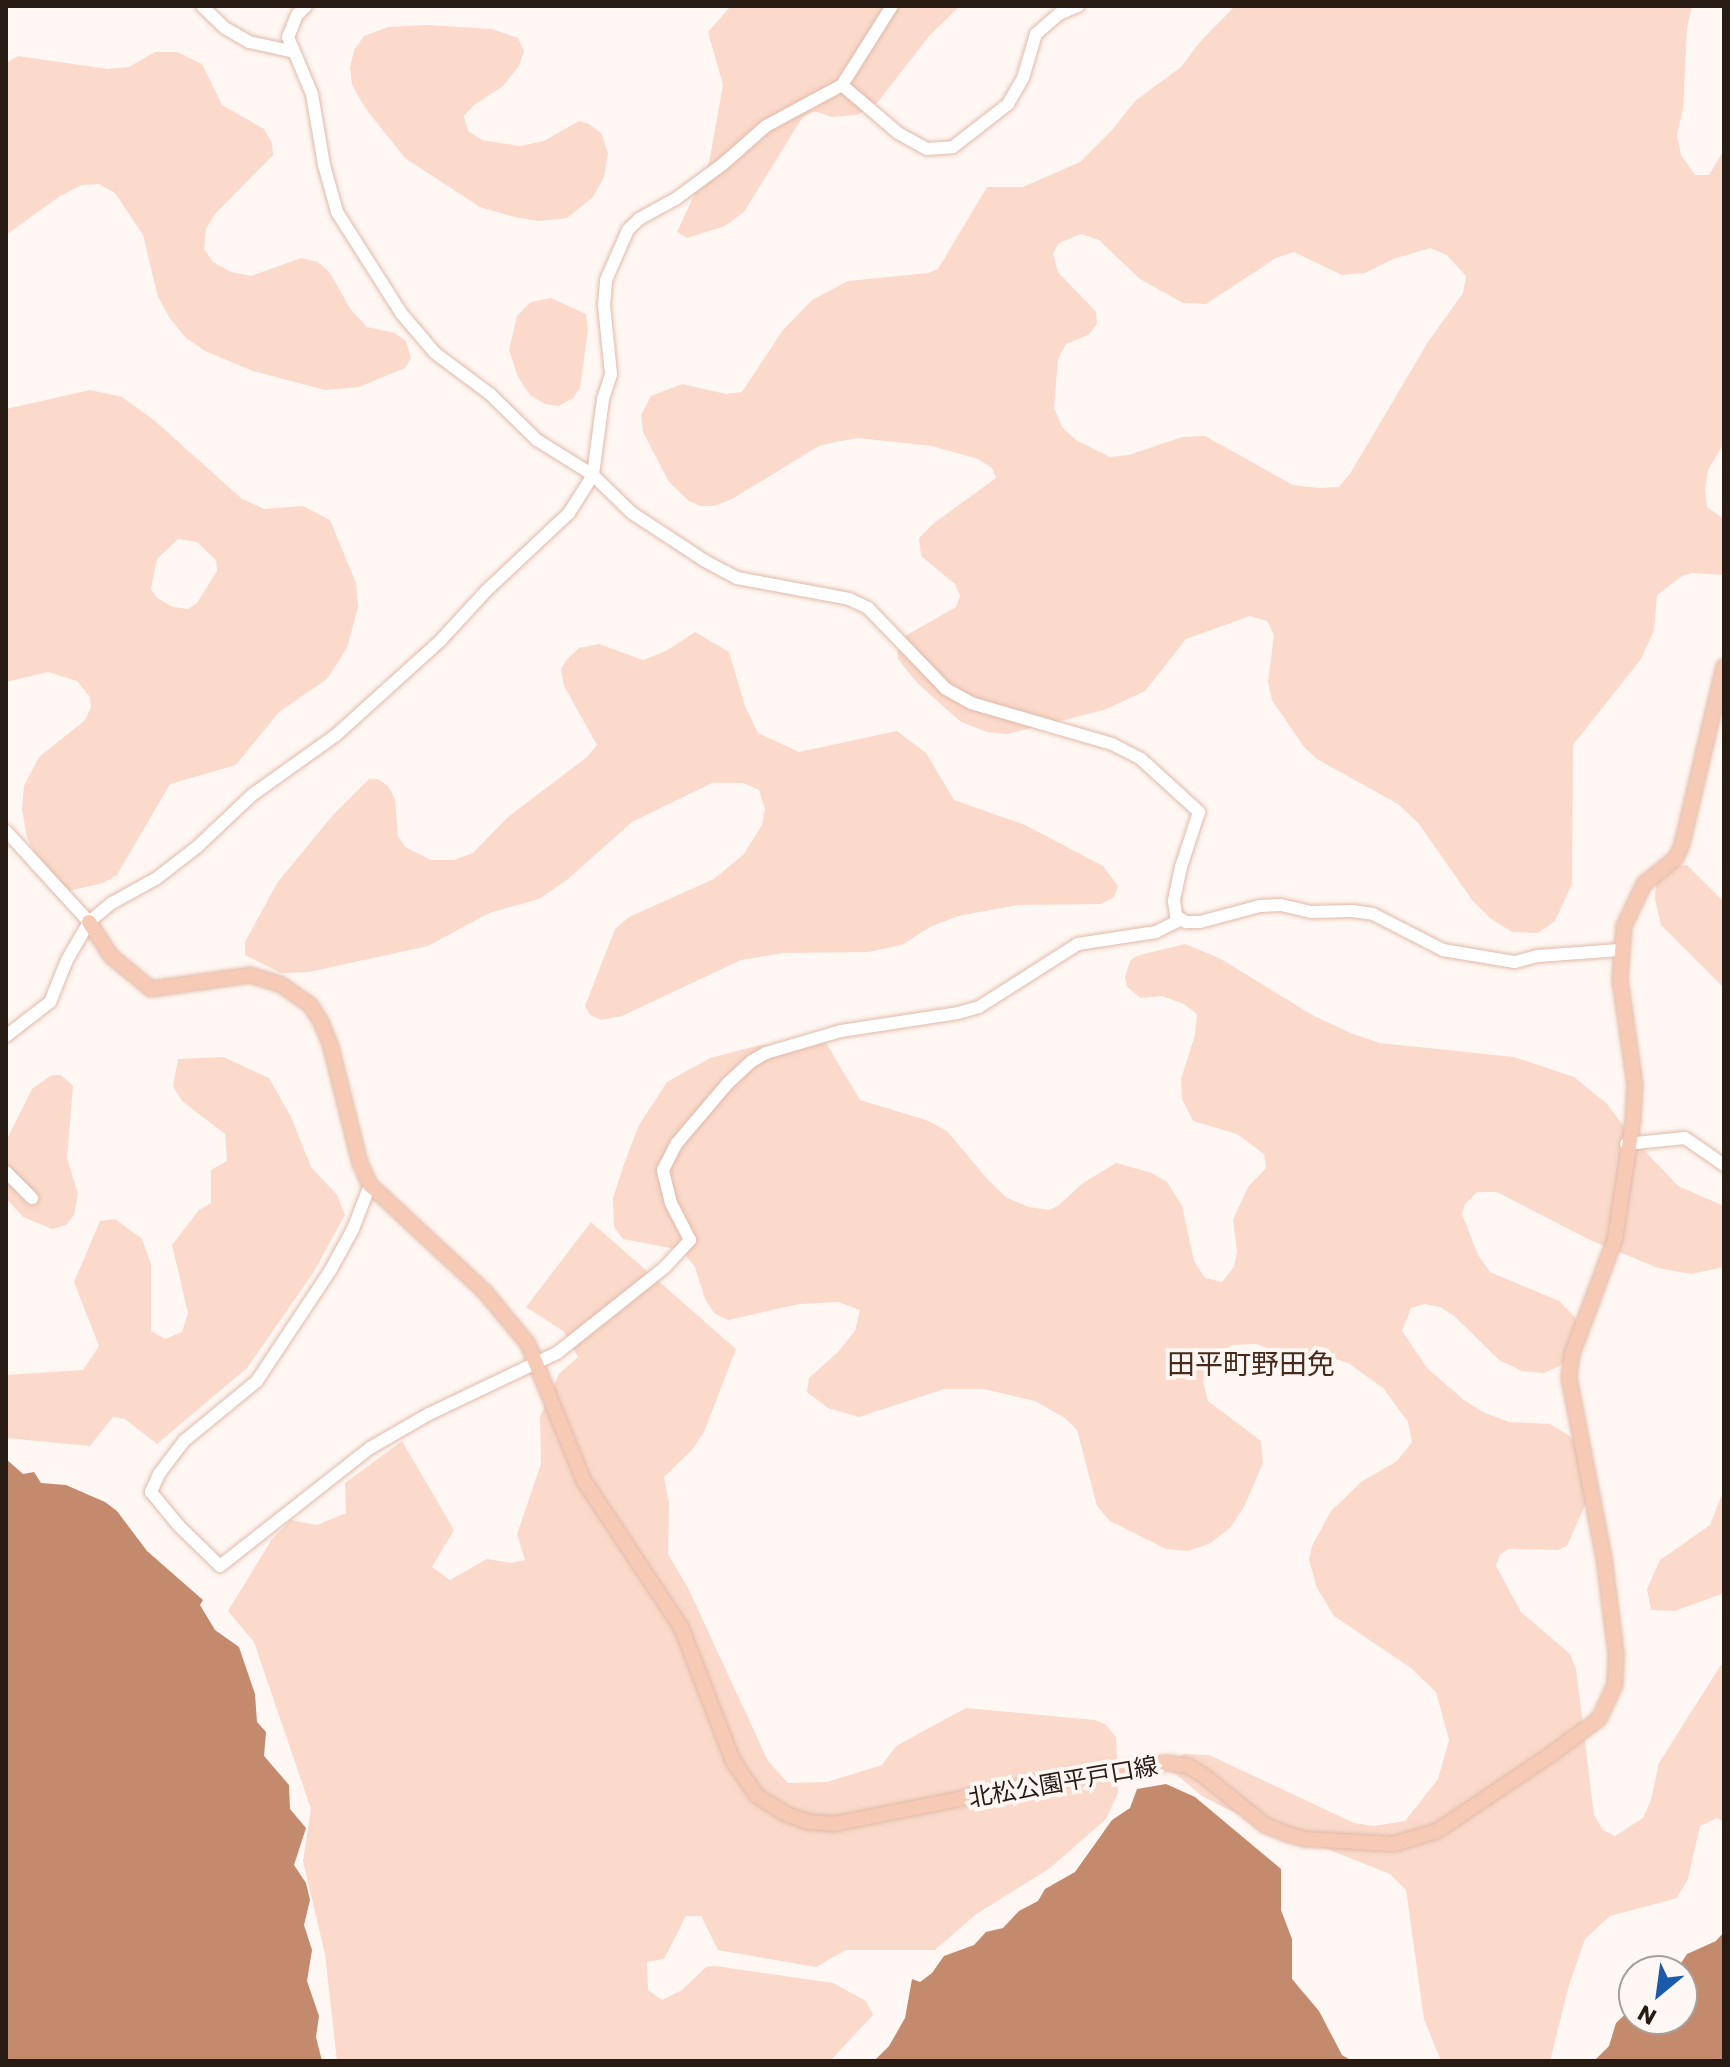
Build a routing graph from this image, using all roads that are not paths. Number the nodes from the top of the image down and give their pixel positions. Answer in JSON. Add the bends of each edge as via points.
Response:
{"nodes":[{"id":1,"x":202,"y":6,"type":"edge"},
{"id":2,"x":306,"y":6,"type":"edge"},
{"id":3,"x":1078,"y":6,"type":"edge"},
{"id":4,"x":885,"y":8,"type":"edge"},
{"id":5,"x":291,"y":51,"type":"junction"},
{"id":6,"x":842,"y":85,"type":"junction"},
{"id":7,"x":593,"y":475,"type":"junction"},
{"id":8,"x":1724,"y":667,"type":"edge"},
{"id":9,"x":6,"y":831,"type":"edge"},
{"id":10,"x":1181,"y":919,"type":"junction"},
{"id":11,"x":89,"y":922,"type":"junction"},
{"id":12,"x":1620,"y":950,"type":"junction"},
{"id":13,"x":6,"y":1036,"type":"edge"},
{"id":14,"x":1626,"y":1144,"type":"junction"},
{"id":15,"x":1724,"y":1165,"type":"edge"},
{"id":16,"x":6,"y":1172,"type":"edge"},
{"id":17,"x":370,"y":1185,"type":"junction"},
{"id":18,"x":32,"y":1198,"type":"dead end"},
{"id":19,"x":538,"y":1363,"type":"junction"}],
"edges":[{"from":1,"to":5,"type":"street","via":[[249,42]]},
{"from":2,"to":5,"type":"street","via":[[289,31]]},
{"from":3,"to":6,"type":"street","via":[[1036,34],[1023,78],[1008,104],[953,147],[937,151],[917,144]]},
{"from":4,"to":6,"type":"street"},
{"from":5,"to":7,"type":"street","via":[[312,94],[337,212],[401,313],[435,353],[490,394],[537,440]]},
{"from":6,"to":7,"type":"street","via":[[766,126],[711,173],[628,230],[606,280],[611,374]]},
{"from":7,"to":10,"type":"street","via":[[632,513],[737,578],[849,599],[868,608],[922,668],[971,703],[1112,744],[1141,759],[1199,812],[1174,901]]},
{"from":7,"to":11,"type":"street","via":[[569,513],[336,735],[252,795],[167,871]]},
{"from":8,"to":12,"type":"main road","name":"北松公園平戸口線","via":[[1682,844],[1676,858],[1644,884],[1624,926]]},
{"from":9,"to":11,"type":"street"},
{"from":10,"to":12,"type":"street","via":[[1200,922],[1281,905],[1311,912],[1373,914],[1443,950],[1515,962]]},
{"from":10,"to":19,"type":"street","via":[[1156,932],[1078,944],[979,1007],[841,1031],[752,1061],[677,1143],[663,1170],[671,1203],[690,1240],[584,1334]]},
{"from":11,"to":13,"type":"street","via":[[50,1002]]},
{"from":11,"to":17,"type":"main road","name":"北松公園平戸口線","via":[[111,956],[151,989],[250,975],[299,995],[321,1022]]},
{"from":12,"to":14,"type":"main road","name":"北松公園平戸口線","via":[[1635,1085]]},
{"from":14,"to":15,"type":"street","via":[[1685,1138]]},
{"from":14,"to":19,"type":"main road","name":"北松公園平戸口線","via":[[1615,1239],[1572,1354],[1569,1378],[1604,1558],[1615,1685],[1599,1719],[1420,1839],[1364,1843],[1287,1834],[1265,1825],[1188,1766],[1167,1763],[1084,1774],[834,1824],[786,1814],[757,1796],[733,1761],[681,1627],[584,1481]]},
{"from":16,"to":18,"type":"street"},
{"from":17,"to":19,"type":"main road","name":"北松公園平戸口線","via":[[504,1312]]},
{"from":17,"to":19,"type":"street","via":[[330,1271],[257,1381],[202,1424],[159,1474],[151,1492],[179,1526],[220,1566],[370,1448]]}]}
